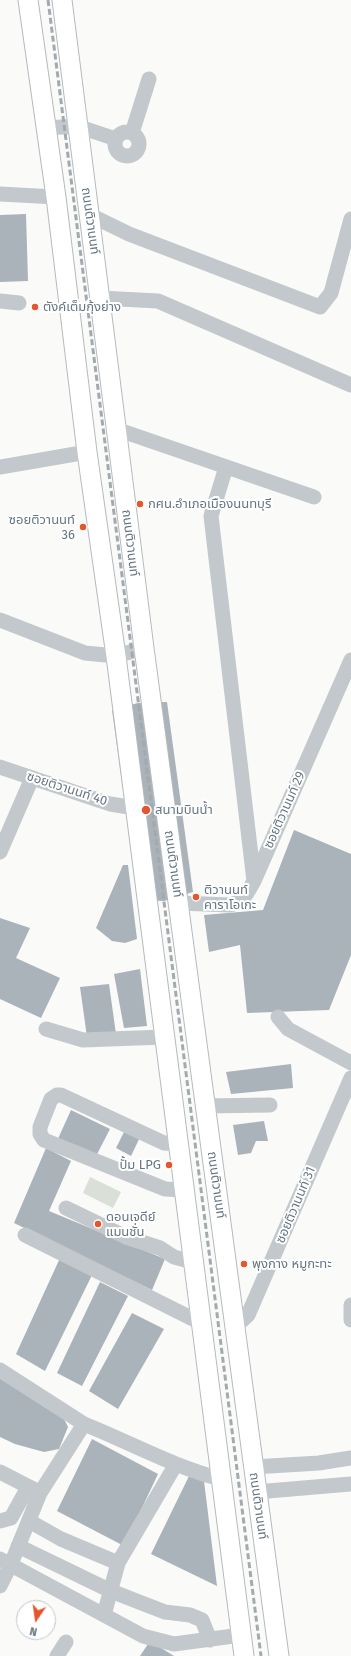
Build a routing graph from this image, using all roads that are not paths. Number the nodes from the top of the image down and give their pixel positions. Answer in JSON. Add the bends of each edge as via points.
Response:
{"nodes":[{"id":1,"x":28,"y":0,"type":"edge"},
{"id":2,"x":62,"y":0,"type":"edge"},
{"id":3,"x":148,"y":79,"type":"dead end"},
{"id":4,"x":77,"y":126,"type":"junction"},
{"id":5,"x":46,"y":128,"type":"junction"},
{"id":6,"x":132,"y":133,"type":"junction"},
{"id":7,"x":116,"y":139,"type":"junction"},
{"id":8,"x":0,"y":194,"type":"edge"},
{"id":9,"x":56,"y":197,"type":"junction"},
{"id":10,"x":90,"y":214,"type":"junction"},
{"id":11,"x":351,"y":219,"type":"edge"},
{"id":12,"x":100,"y":298,"type":"junction"},
{"id":13,"x":0,"y":301,"type":"edge"},
{"id":14,"x":19,"y":303,"type":"dead end"},
{"id":15,"x":351,"y":385,"type":"edge"},
{"id":16,"x":116,"y":429,"type":"junction"},
{"id":17,"x":87,"y":452,"type":"junction"},
{"id":18,"x":0,"y":467,"type":"edge"},
{"id":19,"x":226,"y":467,"type":"junction"},
{"id":20,"x":314,"y":497,"type":"dead end"},
{"id":21,"x":0,"y":620,"type":"edge"},
{"id":22,"x":144,"y":648,"type":"junction"},
{"id":23,"x":116,"y":656,"type":"junction"},
{"id":24,"x":351,"y":660,"type":"edge"},
{"id":25,"x":0,"y":767,"type":"edge"},
{"id":26,"x":32,"y":778,"type":"junction"},
{"id":27,"x":135,"y":808,"type":"junction"},
{"id":28,"x":0,"y":852,"type":"edge"},
{"id":29,"x":254,"y":881,"type":"junction"},
{"id":30,"x":178,"y":903,"type":"junction"},
{"id":31,"x":278,"y":1017,"type":"dead end"},
{"id":32,"x":46,"y":1030,"type":"dead end"},
{"id":33,"x":164,"y":1036,"type":"junction"},
{"id":34,"x":351,"y":1063,"type":"edge"},
{"id":35,"x":351,"y":1078,"type":"edge"},
{"id":36,"x":270,"y":1105,"type":"dead end"},
{"id":37,"x":206,"y":1106,"type":"junction"},
{"id":38,"x":178,"y":1144,"type":"junction"},
{"id":39,"x":184,"y":1190,"type":"junction"},
{"id":40,"x":66,"y":1208,"type":"dead end"},
{"id":41,"x":25,"y":1235,"type":"dead end"},
{"id":42,"x":193,"y":1262,"type":"junction"},
{"id":43,"x":351,"y":1305,"type":"edge"},
{"id":44,"x":351,"y":1320,"type":"edge"},
{"id":45,"x":201,"y":1323,"type":"junction"},
{"id":46,"x":235,"y":1327,"type":"junction"},
{"id":47,"x":0,"y":1370,"type":"edge"},
{"id":48,"x":84,"y":1424,"type":"junction"},
{"id":49,"x":351,"y":1458,"type":"edge"},
{"id":50,"x":176,"y":1464,"type":"junction"},
{"id":51,"x":253,"y":1467,"type":"junction"},
{"id":52,"x":0,"y":1472,"type":"edge"},
{"id":53,"x":221,"y":1479,"type":"junction"},
{"id":54,"x":351,"y":1484,"type":"edge"},
{"id":55,"x":34,"y":1490,"type":"junction"},
{"id":56,"x":256,"y":1492,"type":"junction"},
{"id":57,"x":29,"y":1520,"type":"junction"},
{"id":58,"x":0,"y":1521,"type":"edge"},
{"id":59,"x":18,"y":1546,"type":"junction"},
{"id":60,"x":5,"y":1562,"type":"edge"},
{"id":61,"x":118,"y":1563,"type":"junction"},
{"id":62,"x":0,"y":1586,"type":"edge"},
{"id":63,"x":111,"y":1591,"type":"junction"},
{"id":64,"x":104,"y":1615,"type":"junction"},
{"id":65,"x":241,"y":1635,"type":"junction"},
{"id":66,"x":210,"y":1640,"type":"junction"},
{"id":67,"x":66,"y":1642,"type":"dead end"},
{"id":68,"x":57,"y":1656,"type":"edge"},
{"id":69,"x":244,"y":1656,"type":"edge"},
{"id":70,"x":279,"y":1656,"type":"edge"}],
"edges":[{"from":1,"to":5,"type":"main road"},
{"from":2,"to":4,"type":"main road","name":"ถนนติวานนท์"},
{"from":3,"to":6,"type":"street"},
{"from":4,"to":5,"type":"street"},
{"from":4,"to":7,"type":"street"},
{"from":4,"to":10,"type":"main road","name":"ถนนติวานนท์"},
{"from":5,"to":9,"type":"main road"},
{"from":6,"to":7,"type":"street","via":[[123,133]]},
{"from":6,"to":7,"type":"street","via":[[139,140],[139,145],[135,154],[131,156],[126,157],[118,153],[115,148]]},
{"from":8,"to":9,"type":"street"},
{"from":9,"to":17,"type":"main road"},
{"from":10,"to":11,"type":"street","via":[[129,234],[320,307],[331,293]]},
{"from":10,"to":12,"type":"main road","name":"ถนนติวานนท์"},
{"from":12,"to":15,"type":"street","via":[[158,301]]},
{"from":12,"to":16,"type":"main road","name":"ถนนติวานนท์"},
{"from":13,"to":14,"type":"street"},
{"from":16,"to":19,"type":"street"},
{"from":16,"to":22,"type":"main road","name":"ถนนติวานนท์"},
{"from":17,"to":18,"type":"street"},
{"from":17,"to":23,"type":"main road"},
{"from":19,"to":20,"type":"street"},
{"from":19,"to":29,"type":"street","via":[[211,516]]},
{"from":21,"to":23,"type":"street","via":[[85,653]]},
{"from":22,"to":23,"type":"street"},
{"from":22,"to":30,"type":"main road","name":"ถนนติวานนท์"},
{"from":23,"to":27,"type":"main road"},
{"from":24,"to":29,"type":"street","name":"ซอยติวานนท์ 29"},
{"from":25,"to":26,"type":"street","name":"ซอยติวานนท์ 40"},
{"from":26,"to":27,"type":"street","name":"ซอยติวานนท์ 40","via":[[110,804]]},
{"from":26,"to":28,"type":"street"},
{"from":27,"to":33,"type":"main road"},
{"from":29,"to":30,"type":"street","name":"ซอยติวานนท์ 29","via":[[244,899],[237,903]]},
{"from":30,"to":37,"type":"main road","name":"ถนนติวานนท์"},
{"from":31,"to":34,"type":"street","via":[[288,1028]]},
{"from":32,"to":33,"type":"street","via":[[83,1040]]},
{"from":33,"to":38,"type":"main road"},
{"from":35,"to":46,"type":"street","name":"ซอยติวานนท์ 31","via":[[248,1315]]},
{"from":36,"to":37,"type":"street"},
{"from":37,"to":46,"type":"main road","name":"ถนนติวานนท์"},
{"from":38,"to":39,"type":"main road"},
{"from":38,"to":39,"type":"street","via":[[164,1143],[61,1094],[51,1099],[40,1127],[40,1134],[44,1140],[164,1189]]},
{"from":39,"to":42,"type":"main road"},
{"from":40,"to":42,"type":"street","via":[[126,1237]]},
{"from":41,"to":45,"type":"street"},
{"from":42,"to":45,"type":"main road"},
{"from":43,"to":44,"type":"street"},
{"from":45,"to":53,"type":"main road"},
{"from":46,"to":51,"type":"main road","name":"ถนนติวานนท์"},
{"from":47,"to":48,"type":"street"},
{"from":48,"to":50,"type":"street"},
{"from":48,"to":55,"type":"street"},
{"from":49,"to":51,"type":"street","via":[[319,1463]]},
{"from":50,"to":53,"type":"street"},
{"from":50,"to":61,"type":"street"},
{"from":51,"to":56,"type":"main road","name":"ถนนติวานนท์"},
{"from":52,"to":55,"type":"street"},
{"from":53,"to":65,"type":"main road"},
{"from":54,"to":56,"type":"street"},
{"from":55,"to":57,"type":"street"},
{"from":55,"to":58,"type":"street","via":[[11,1518]]},
{"from":56,"to":70,"type":"main road","name":"ถนนติวานนท์"},
{"from":57,"to":59,"type":"street"},
{"from":57,"to":61,"type":"street","via":[[61,1539]]},
{"from":59,"to":60,"type":"street"},
{"from":59,"to":63,"type":"street"},
{"from":60,"to":62,"type":"street"},
{"from":60,"to":64,"type":"street"},
{"from":61,"to":63,"type":"street"},
{"from":63,"to":64,"type":"street"},
{"from":63,"to":66,"type":"street","via":[[165,1612],[190,1615],[202,1620]]},
{"from":64,"to":66,"type":"street","via":[[143,1636],[174,1644]]},
{"from":65,"to":66,"type":"street"},
{"from":65,"to":69,"type":"main road"},
{"from":67,"to":68,"type":"street"}]}
